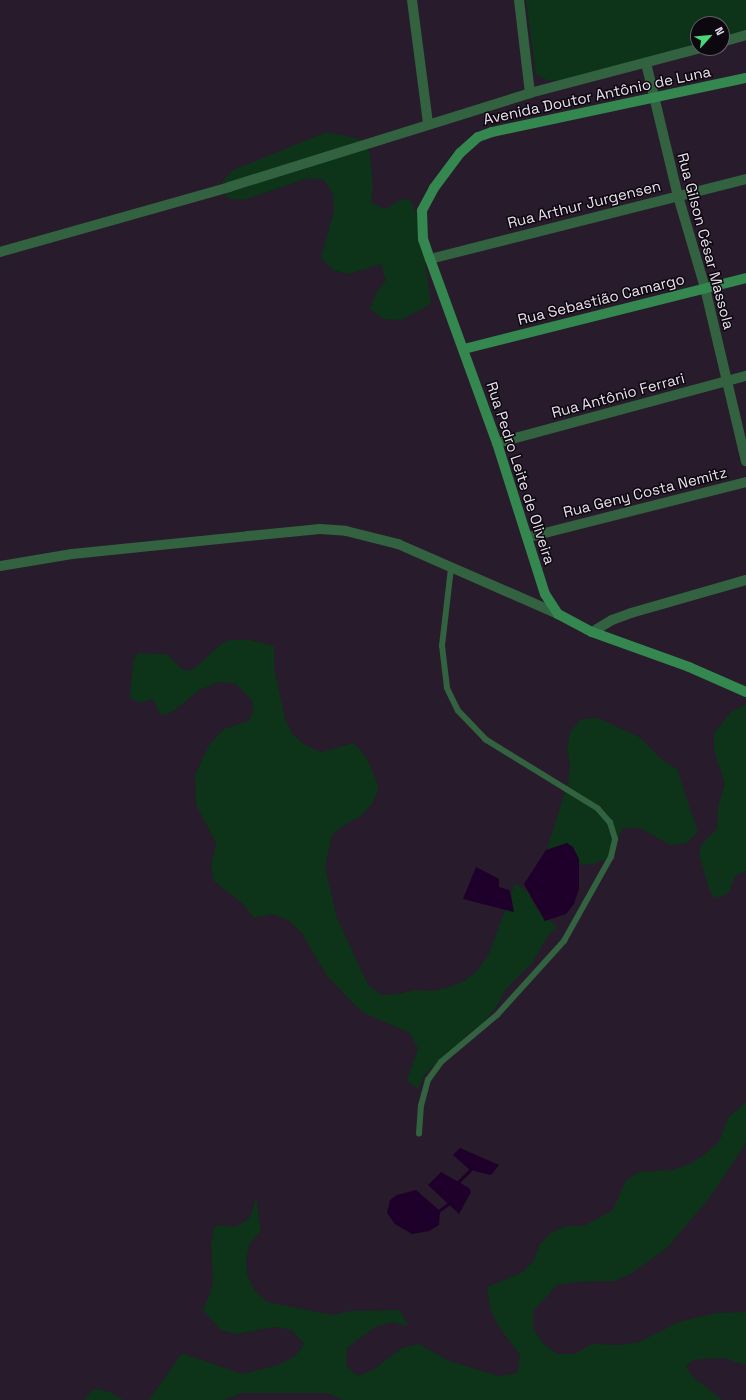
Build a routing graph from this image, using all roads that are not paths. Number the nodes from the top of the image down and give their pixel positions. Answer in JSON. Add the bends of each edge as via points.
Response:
{"nodes":[{"id":1,"x":412,"y":0,"type":"edge"},
{"id":2,"x":519,"y":0,"type":"edge"},
{"id":3,"x":746,"y":35,"type":"edge"},
{"id":4,"x":730,"y":40,"type":"edge"},
{"id":5,"x":690,"y":51,"type":"edge"},
{"id":6,"x":646,"y":63,"type":"junction"},
{"id":7,"x":746,"y":78,"type":"edge"},
{"id":8,"x":530,"y":93,"type":"junction"},
{"id":9,"x":655,"y":97,"type":"junction"},
{"id":10,"x":428,"y":124,"type":"junction"},
{"id":11,"x":460,"y":152,"type":"joint"},
{"id":12,"x":746,"y":179,"type":"edge"},
{"id":13,"x":678,"y":196,"type":"junction"},
{"id":14,"x":0,"y":252,"type":"edge"},
{"id":15,"x":430,"y":260,"type":"junction"},
{"id":16,"x":746,"y":278,"type":"edge"},
{"id":17,"x":705,"y":288,"type":"junction"},
{"id":18,"x":464,"y":349,"type":"junction"},
{"id":19,"x":746,"y":376,"type":"edge"},
{"id":20,"x":726,"y":381,"type":"junction"},
{"id":21,"x":497,"y":443,"type":"junction"},
{"id":22,"x":746,"y":461,"type":"edge"},
{"id":23,"x":746,"y":482,"type":"edge"},
{"id":24,"x":529,"y":537,"type":"junction"},
{"id":25,"x":0,"y":566,"type":"edge"},
{"id":26,"x":451,"y":568,"type":"junction"},
{"id":27,"x":746,"y":580,"type":"edge"},
{"id":28,"x":558,"y":614,"type":"junction"},
{"id":29,"x":592,"y":632,"type":"junction"},
{"id":30,"x":746,"y":692,"type":"edge"},
{"id":31,"x":419,"y":1134,"type":"dead end"}],
"edges":[{"from":1,"to":10,"type":"street"},
{"from":2,"to":8,"type":"street"},
{"from":3,"to":4,"type":"street"},
{"from":5,"to":6,"type":"street"},
{"from":6,"to":8,"type":"street"},
{"from":6,"to":9,"type":"street","name":"Rua Gilson César Massola"},
{"from":7,"to":9,"type":"street","name":"Avenida Doutor Antônio de Luna"},
{"from":8,"to":10,"type":"street"},
{"from":9,"to":11,"type":"street","name":"Avenida Doutor Antônio de Luna","via":[[492,132],[478,137]]},
{"from":9,"to":13,"type":"street","name":"Rua Gilson César Massola"},
{"from":10,"to":14,"type":"street","via":[[229,187]]},
{"from":11,"to":15,"type":"street","name":"Rua Pedro Leite de Oliveira","via":[[434,188],[422,211],[423,239]]},
{"from":12,"to":13,"type":"street","name":"Rua Arthur Jurgensen"},
{"from":13,"to":15,"type":"street","name":"Rua Arthur Jurgensen"},
{"from":13,"to":17,"type":"street","name":"Rua Gilson César Massola"},
{"from":15,"to":18,"type":"street","name":"Rua Pedro Leite de Oliveira"},
{"from":16,"to":17,"type":"street","name":"Rua Sebastião Camargo"},
{"from":17,"to":18,"type":"street","name":"Rua Sebastião Camargo"},
{"from":17,"to":20,"type":"street","name":"Rua Gilson César Massola"},
{"from":18,"to":21,"type":"street","name":"Rua Pedro Leite de Oliveira"},
{"from":19,"to":20,"type":"street","name":"Rua Antônio Ferrari"},
{"from":20,"to":21,"type":"street","name":"Rua Antônio Ferrari"},
{"from":20,"to":22,"type":"street","name":"Rua Gilson César Massola"},
{"from":21,"to":24,"type":"street","name":"Rua Pedro Leite de Oliveira"},
{"from":23,"to":24,"type":"street","name":"Rua Geny Costa Nemitz"},
{"from":24,"to":28,"type":"street","name":"Rua Pedro Leite de Oliveira","via":[[545,594]]},
{"from":25,"to":26,"type":"street","via":[[72,554],[320,529],[346,531],[398,544]]},
{"from":26,"to":28,"type":"street"},
{"from":26,"to":31,"type":"lane","via":[[442,646],[447,688],[458,710],[486,740],[598,809],[610,823],[615,838],[611,857],[564,941],[497,1015],[441,1062],[428,1080],[421,1106]]},
{"from":27,"to":29,"type":"street","via":[[631,613],[612,620]]},
{"from":28,"to":29,"type":"street","name":"Rua Pedro Leite de Oliveira"},
{"from":29,"to":30,"type":"street","name":"Rua Pedro Leite de Oliveira","via":[[690,666]]}]}
